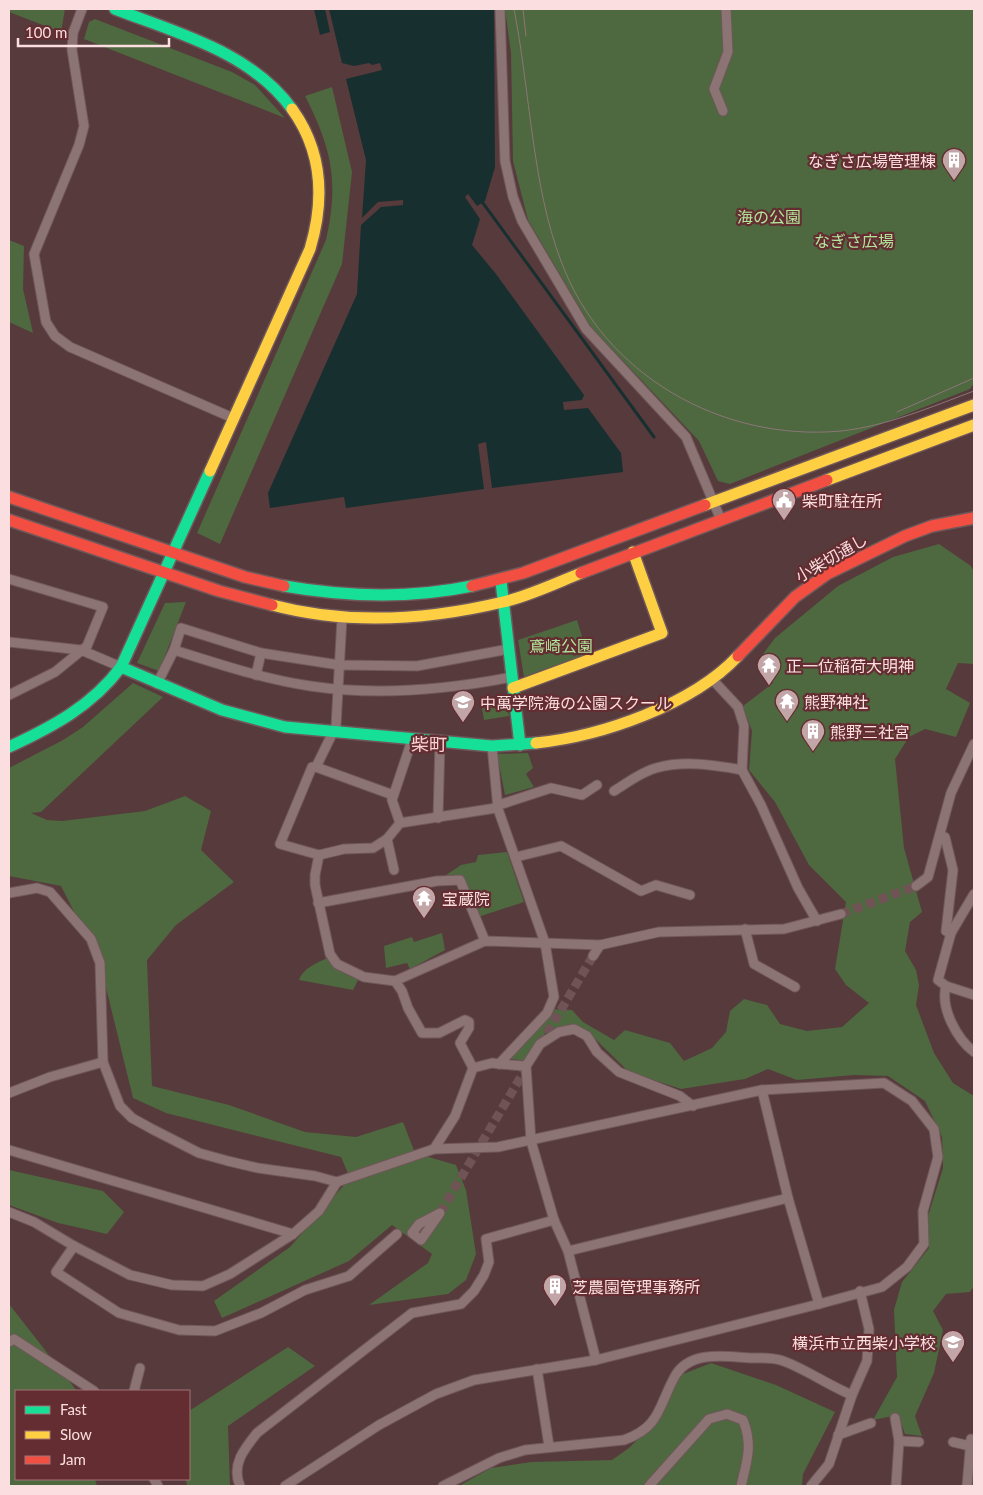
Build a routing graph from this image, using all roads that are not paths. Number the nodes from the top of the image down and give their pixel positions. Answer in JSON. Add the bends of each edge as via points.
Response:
{"nodes":[{"id":1,"x":82,"y":9,"type":"edge"},
{"id":2,"x":115,"y":9,"type":"edge"},
{"id":3,"x":500,"y":9,"type":"edge"},
{"id":4,"x":726,"y":9,"type":"edge"},
{"id":5,"x":723,"y":111,"type":"dead end"},
{"id":6,"x":974,"y":405,"type":"edge"},
{"id":7,"x":233,"y":418,"type":"junction"},
{"id":8,"x":974,"y":425,"type":"edge"},
{"id":9,"x":9,"y":497,"type":"edge"},
{"id":10,"x":714,"y":503,"type":"junction"},
{"id":11,"x":974,"y":518,"type":"edge"},
{"id":12,"x":9,"y":520,"type":"edge"},
{"id":13,"x":720,"y":520,"type":"junction"},
{"id":14,"x":172,"y":552,"type":"junction"},
{"id":15,"x":633,"y":552,"type":"junction"},
{"id":16,"x":163,"y":572,"type":"junction"},
{"id":17,"x":9,"y":579,"type":"edge"},
{"id":18,"x":501,"y":581,"type":"junction"},
{"id":19,"x":504,"y":602,"type":"junction"},
{"id":20,"x":342,"y":618,"type":"junction"},
{"id":21,"x":9,"y":642,"type":"edge"},
{"id":22,"x":509,"y":649,"type":"junction"},
{"id":23,"x":81,"y":650,"type":"junction"},
{"id":24,"x":174,"y":650,"type":"junction"},
{"id":25,"x":261,"y":653,"type":"junction"},
{"id":26,"x":339,"y":665,"type":"junction"},
{"id":27,"x":121,"y":668,"type":"junction"},
{"id":28,"x":256,"y":675,"type":"junction"},
{"id":29,"x":513,"y":682,"type":"junction"},
{"id":30,"x":709,"y":682,"type":"junction"},
{"id":31,"x":157,"y":684,"type":"junction"},
{"id":32,"x":337,"y":689,"type":"junction"},
{"id":33,"x":9,"y":696,"type":"edge"},
{"id":34,"x":334,"y":732,"type":"junction"},
{"id":35,"x":412,"y":740,"type":"junction"},
{"id":36,"x":440,"y":740,"type":"junction"},
{"id":37,"x":520,"y":744,"type":"junction"},
{"id":38,"x":974,"y":744,"type":"edge"},
{"id":39,"x":492,"y":746,"type":"junction"},
{"id":40,"x":9,"y":747,"type":"edge"},
{"id":41,"x":316,"y":767,"type":"junction"},
{"id":42,"x":742,"y":770,"type":"junction"},
{"id":43,"x":597,"y":785,"type":"dead end"},
{"id":44,"x":614,"y":791,"type":"dead end"},
{"id":45,"x":393,"y":795,"type":"junction"},
{"id":46,"x":499,"y":805,"type":"junction"},
{"id":47,"x":438,"y":818,"type":"junction"},
{"id":48,"x":400,"y":823,"type":"junction"},
{"id":49,"x":941,"y":836,"type":"junction"},
{"id":50,"x":387,"y":839,"type":"junction"},
{"id":51,"x":319,"y":855,"type":"junction"},
{"id":52,"x":516,"y":857,"type":"junction"},
{"id":53,"x":394,"y":870,"type":"dead end"},
{"id":54,"x":916,"y":886,"type":"tunnel mouth"},
{"id":55,"x":9,"y":893,"type":"edge"},
{"id":56,"x":974,"y":894,"type":"edge"},
{"id":57,"x":690,"y":895,"type":"dead end"},
{"id":58,"x":318,"y":903,"type":"junction"},
{"id":59,"x":841,"y":914,"type":"tunnel mouth"},
{"id":60,"x":818,"y":921,"type":"junction"},
{"id":61,"x":745,"y":929,"type":"junction"},
{"id":62,"x":951,"y":933,"type":"junction"},
{"id":63,"x":485,"y":941,"type":"junction"},
{"id":64,"x":545,"y":943,"type":"junction"},
{"id":65,"x":600,"y":945,"type":"junction"},
{"id":66,"x":593,"y":956,"type":"tunnel mouth"},
{"id":67,"x":395,"y":981,"type":"junction"},
{"id":68,"x":946,"y":986,"type":"junction"},
{"id":69,"x":795,"y":987,"type":"dead end"},
{"id":70,"x":974,"y":993,"type":"edge"},
{"id":71,"x":974,"y":1052,"type":"edge"},
{"id":72,"x":103,"y":1062,"type":"junction"},
{"id":73,"x":499,"y":1064,"type":"junction"},
{"id":74,"x":526,"y":1066,"type":"junction"},
{"id":75,"x":473,"y":1068,"type":"junction"},
{"id":76,"x":762,"y":1090,"type":"junction"},
{"id":77,"x":9,"y":1092,"type":"edge"},
{"id":78,"x":693,"y":1106,"type":"junction"},
{"id":79,"x":531,"y":1141,"type":"junction"},
{"id":80,"x":434,"y":1149,"type":"junction"},
{"id":81,"x":9,"y":1150,"type":"edge"},
{"id":82,"x":336,"y":1182,"type":"junction"},
{"id":83,"x":788,"y":1198,"type":"junction"},
{"id":84,"x":9,"y":1212,"type":"edge"},
{"id":85,"x":554,"y":1220,"type":"junction"},
{"id":86,"x":293,"y":1234,"type":"junction"},
{"id":87,"x":397,"y":1234,"type":"dead end"},
{"id":88,"x":74,"y":1246,"type":"junction"},
{"id":89,"x":568,"y":1252,"type":"junction"},
{"id":90,"x":860,"y":1291,"type":"junction"},
{"id":91,"x":819,"y":1304,"type":"junction"},
{"id":92,"x":9,"y":1342,"type":"edge"},
{"id":93,"x":596,"y":1360,"type":"junction"},
{"id":94,"x":140,"y":1368,"type":"dead end"},
{"id":95,"x":536,"y":1369,"type":"junction"},
{"id":96,"x":92,"y":1390,"type":"edge"},
{"id":97,"x":133,"y":1390,"type":"edge"},
{"id":98,"x":852,"y":1396,"type":"junction"},
{"id":99,"x":895,"y":1418,"type":"dead end"},
{"id":100,"x":872,"y":1423,"type":"dead end"},
{"id":101,"x":838,"y":1435,"type":"junction"},
{"id":102,"x":899,"y":1441,"type":"junction"},
{"id":103,"x":919,"y":1442,"type":"dead end"},
{"id":104,"x":953,"y":1442,"type":"dead end"},
{"id":105,"x":972,"y":1443,"type":"edge"},
{"id":106,"x":549,"y":1446,"type":"junction"},
{"id":107,"x":240,"y":1486,"type":"edge"},
{"id":108,"x":286,"y":1486,"type":"edge"},
{"id":109,"x":443,"y":1486,"type":"edge"},
{"id":110,"x":649,"y":1486,"type":"edge"},
{"id":111,"x":741,"y":1486,"type":"edge"},
{"id":112,"x":812,"y":1486,"type":"edge"},
{"id":113,"x":896,"y":1486,"type":"edge"},
{"id":114,"x":967,"y":1486,"type":"edge"}],
"edges":[{"from":1,"to":7,"type":"street","via":[[73,33],[72,50],[84,126],[34,254],[46,322],[55,336],[70,347]]},
{"from":2,"to":7,"type":"street","via":[[227,54],[264,76],[289,102],[310,143],[321,182],[319,219],[310,249]]},
{"from":3,"to":10,"type":"street","via":[[505,160],[522,221],[586,329],[686,437]]},
{"from":4,"to":5,"type":"street","via":[[728,52],[714,89]]},
{"from":6,"to":10,"type":"street"},
{"from":7,"to":14,"type":"street"},
{"from":8,"to":13,"type":"street"},
{"from":9,"to":14,"type":"street"},
{"from":10,"to":13,"type":"street"},
{"from":10,"to":18,"type":"street"},
{"from":11,"to":30,"type":"street","name":"小柴切通し","via":[[932,526],[905,536],[815,582],[795,597],[726,669]]},
{"from":12,"to":16,"type":"street"},
{"from":13,"to":15,"type":"street"},
{"from":14,"to":16,"type":"street"},
{"from":14,"to":18,"type":"street","via":[[261,582],[334,595],[410,596]]},
{"from":15,"to":19,"type":"street"},
{"from":15,"to":29,"type":"street","via":[[662,633]]},
{"from":16,"to":20,"type":"street","via":[[278,608]]},
{"from":16,"to":27,"type":"street"},
{"from":17,"to":23,"type":"street","via":[[102,607],[87,646]]},
{"from":18,"to":19,"type":"street"},
{"from":19,"to":20,"type":"street","via":[[421,616]]},
{"from":19,"to":22,"type":"street"},
{"from":20,"to":26,"type":"street"},
{"from":21,"to":23,"type":"street"},
{"from":22,"to":26,"type":"street","via":[[417,666]]},
{"from":22,"to":29,"type":"street"},
{"from":23,"to":27,"type":"street"},
{"from":23,"to":33,"type":"street","via":[[55,672]]},
{"from":24,"to":25,"type":"street","via":[[181,628]]},
{"from":24,"to":28,"type":"street"},
{"from":24,"to":31,"type":"street"},
{"from":25,"to":26,"type":"street"},
{"from":25,"to":28,"type":"street"},
{"from":26,"to":32,"type":"street"},
{"from":27,"to":31,"type":"street","name":"小柴切通し"},
{"from":27,"to":40,"type":"street","via":[[93,700],[65,720]]},
{"from":28,"to":32,"type":"street"},
{"from":29,"to":32,"type":"street","via":[[408,691]]},
{"from":29,"to":37,"type":"street"},
{"from":30,"to":37,"type":"street","name":"小柴切通し","via":[[650,713],[608,728],[580,737]]},
{"from":30,"to":42,"type":"street","via":[[738,708],[744,726]]},
{"from":31,"to":34,"type":"street","name":"小柴切通し","via":[[254,721]]},
{"from":32,"to":34,"type":"street"},
{"from":34,"to":35,"type":"street","name":"小柴切通し"},
{"from":34,"to":41,"type":"street"},
{"from":35,"to":36,"type":"street","name":"小柴切通し"},
{"from":35,"to":45,"type":"street"},
{"from":36,"to":39,"type":"street","name":"小柴切通し"},
{"from":36,"to":47,"type":"street"},
{"from":37,"to":39,"type":"street","name":"小柴切通し"},
{"from":38,"to":49,"type":"street"},
{"from":39,"to":46,"type":"street"},
{"from":41,"to":45,"type":"street"},
{"from":41,"to":51,"type":"street","via":[[312,767],[280,844]]},
{"from":42,"to":44,"type":"street","via":[[706,763],[662,767],[645,772]]},
{"from":42,"to":60,"type":"street","via":[[798,888]]},
{"from":43,"to":46,"type":"street","via":[[582,795],[552,788]]},
{"from":45,"to":48,"type":"street"},
{"from":46,"to":47,"type":"street"},
{"from":46,"to":52,"type":"street"},
{"from":47,"to":48,"type":"street"},
{"from":48,"to":50,"type":"street"},
{"from":49,"to":54,"type":"street","via":[[928,877]]},
{"from":49,"to":62,"type":"street","via":[[945,837],[953,870],[946,931]]},
{"from":50,"to":51,"type":"street","via":[[373,848],[328,851]]},
{"from":50,"to":53,"type":"street"},
{"from":51,"to":58,"type":"street","via":[[314,875]]},
{"from":52,"to":57,"type":"street","via":[[561,846],[641,891],[656,885]]},
{"from":52,"to":64,"type":"street"},
{"from":55,"to":72,"type":"street","via":[[37,888],[50,892],[91,939],[100,963]]},
{"from":56,"to":62,"type":"street"},
{"from":58,"to":63,"type":"street","via":[[437,881],[460,880]]},
{"from":58,"to":67,"type":"street","via":[[326,943],[337,964],[364,977]]},
{"from":59,"to":60,"type":"street"},
{"from":60,"to":61,"type":"street","via":[[784,929]]},
{"from":61,"to":65,"type":"street","via":[[659,932]]},
{"from":61,"to":69,"type":"street","via":[[754,964]]},
{"from":62,"to":68,"type":"street","via":[[938,980]]},
{"from":63,"to":64,"type":"street"},
{"from":63,"to":67,"type":"street"},
{"from":64,"to":65,"type":"street"},
{"from":64,"to":73,"type":"street","via":[[554,997],[547,1013]]},
{"from":65,"to":66,"type":"street"},
{"from":67,"to":75,"type":"street","via":[[422,1033],[440,1033],[465,1020],[469,1022],[460,1043]]},
{"from":68,"to":70,"type":"street"},
{"from":68,"to":71,"type":"street","via":[[944,992],[950,1020],[966,1046]]},
{"from":72,"to":77,"type":"street"},
{"from":72,"to":82,"type":"street","via":[[120,1106],[132,1118],[152,1129],[199,1153]]},
{"from":73,"to":74,"type":"street"},
{"from":73,"to":75,"type":"street"},
{"from":74,"to":78,"type":"street","via":[[540,1044],[559,1032],[574,1029],[587,1036],[597,1052],[619,1072],[680,1096]]},
{"from":74,"to":79,"type":"street"},
{"from":75,"to":80,"type":"street","via":[[455,1116]]},
{"from":76,"to":78,"type":"street"},
{"from":76,"to":83,"type":"street"},
{"from":76,"to":90,"type":"street","via":[[884,1083],[912,1101],[934,1129],[938,1157],[924,1211],[924,1244],[907,1268],[882,1287]]},
{"from":78,"to":79,"type":"street"},
{"from":79,"to":80,"type":"street","via":[[498,1147]]},
{"from":79,"to":85,"type":"street"},
{"from":80,"to":82,"type":"street"},
{"from":81,"to":86,"type":"street"},
{"from":82,"to":86,"type":"street","via":[[319,1211]]},
{"from":83,"to":89,"type":"street"},
{"from":83,"to":91,"type":"street"},
{"from":84,"to":88,"type":"street","via":[[34,1222]]},
{"from":85,"to":89,"type":"street"},
{"from":85,"to":107,"type":"street","via":[[486,1239],[489,1262],[474,1291],[461,1304],[412,1313],[257,1433],[244,1448],[236,1466]]},
{"from":86,"to":88,"type":"street","via":[[221,1279],[192,1287],[172,1286],[130,1275]]},
{"from":87,"to":88,"type":"street","via":[[348,1276],[305,1290],[261,1314],[215,1331],[179,1330],[119,1314],[56,1272]]},
{"from":89,"to":93,"type":"street"},
{"from":90,"to":91,"type":"street"},
{"from":90,"to":98,"type":"street","via":[[869,1329],[867,1361]]},
{"from":91,"to":93,"type":"street"},
{"from":92,"to":96,"type":"street","via":[[14,1339]]},
{"from":93,"to":95,"type":"street"},
{"from":94,"to":97,"type":"street"},
{"from":95,"to":106,"type":"street"},
{"from":95,"to":108,"type":"street","via":[[474,1380],[436,1394],[379,1425]]},
{"from":98,"to":101,"type":"street"},
{"from":98,"to":106,"type":"street","via":[[780,1360],[712,1355],[680,1368],[658,1416],[639,1435],[624,1440]]},
{"from":99,"to":102,"type":"street"},
{"from":100,"to":101,"type":"street"},
{"from":101,"to":112,"type":"street","via":[[829,1464]]},
{"from":102,"to":103,"type":"street"},
{"from":102,"to":113,"type":"street"},
{"from":104,"to":105,"type":"street"},
{"from":105,"to":114,"type":"street"},
{"from":106,"to":109,"type":"street","via":[[500,1458]]},
{"from":110,"to":111,"type":"street","via":[[709,1419],[727,1414],[743,1420],[750,1436]]}]}
